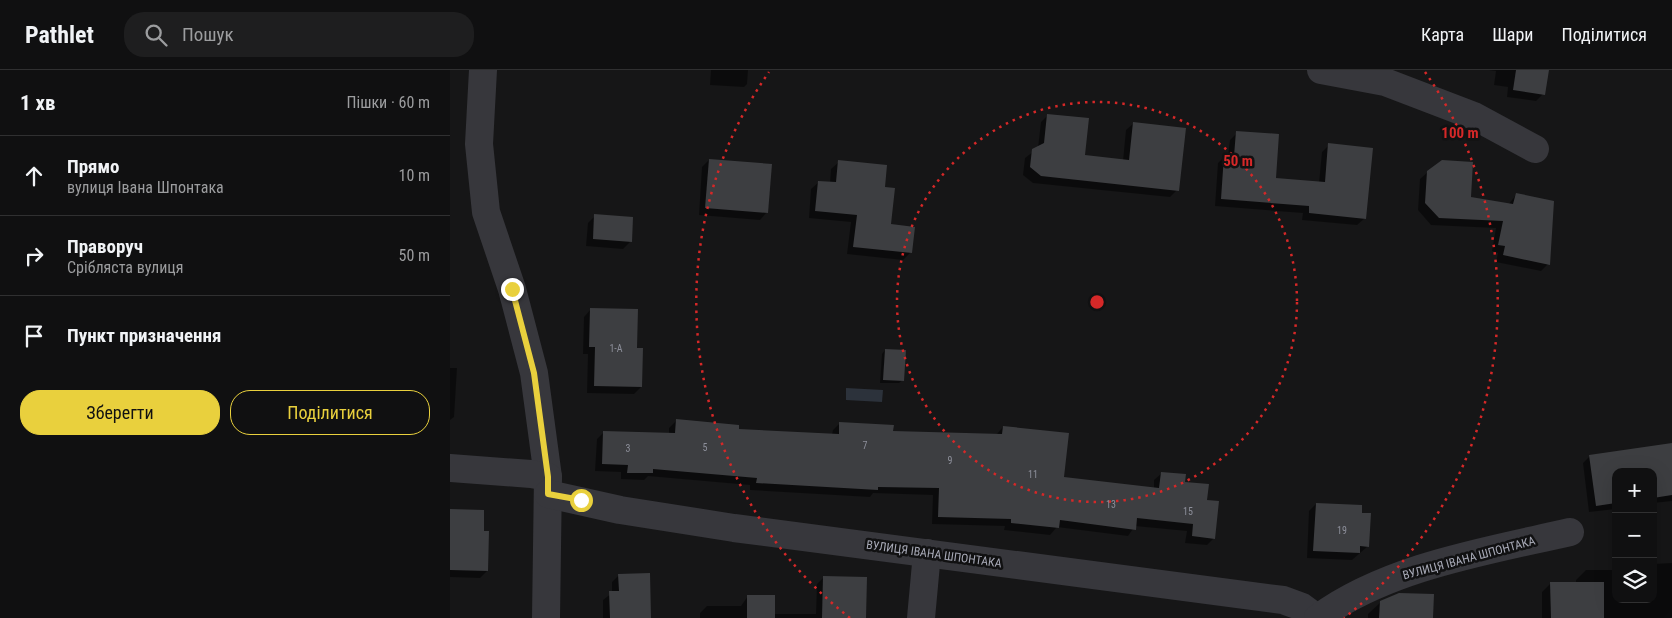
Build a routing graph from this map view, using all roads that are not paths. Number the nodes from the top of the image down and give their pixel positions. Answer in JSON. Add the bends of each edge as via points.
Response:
{"nodes":[{"id":1,"x":483,"y":70,"type":"edge"},
{"id":2,"x":1321,"y":70,"type":"edge"},
{"id":3,"x":1535,"y":149,"type":"dead end"},
{"id":4,"x":450,"y":468,"type":"edge"},
{"id":5,"x":548,"y":486,"type":"junction"},
{"id":6,"x":1570,"y":532,"type":"dead end"},
{"id":7,"x":927,"y":553,"type":"junction"},
{"id":8,"x":546,"y":618,"type":"edge"},
{"id":9,"x":921,"y":618,"type":"edge"},
{"id":10,"x":1318,"y":618,"type":"edge"}],
"edges":[{"from":1,"to":5,"type":"street","via":[[479,144],[485,204],[534,373]]},
{"from":2,"to":3,"type":"street","via":[[1394,86],[1474,116]]},
{"from":4,"to":5,"type":"street","name":"ВУЛИЦЯ ІВАНА ШПОНТАКА","via":[[531,474]]},
{"from":5,"to":7,"type":"street","name":"ВУЛИЦЯ ІВАНА ШПОНТАКА","via":[[648,514]]},
{"from":5,"to":8,"type":"street"},
{"from":6,"to":10,"type":"street","name":"ВУЛИЦЯ ІВАНА ШПОНТАКА","via":[[1468,556],[1394,578],[1341,601]]},
{"from":7,"to":9,"type":"street"},
{"from":7,"to":10,"type":"street","name":"ВУЛИЦЯ ІВАНА ШПОНТАКА","via":[[1283,600]]}]}
